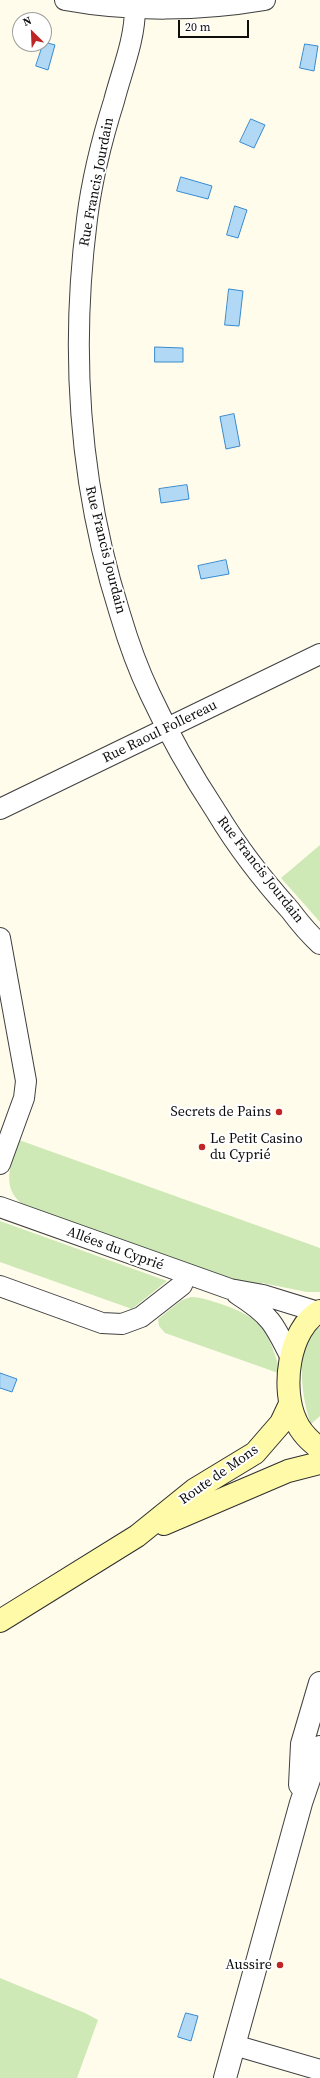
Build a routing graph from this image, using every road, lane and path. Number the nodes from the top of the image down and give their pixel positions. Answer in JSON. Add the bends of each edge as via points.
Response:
{"nodes":[{"id":1,"x":65,"y":0,"type":"edge"},
{"id":2,"x":265,"y":0,"type":"edge"},
{"id":3,"x":135,"y":8,"type":"junction"},
{"id":4,"x":320,"y":654,"type":"edge"},
{"id":5,"x":168,"y":729,"type":"junction"},
{"id":6,"x":0,"y":809,"type":"edge"},
{"id":7,"x":0,"y":938,"type":"edge"},
{"id":8,"x":320,"y":944,"type":"edge"},
{"id":9,"x":0,"y":1164,"type":"edge"},
{"id":10,"x":0,"y":1207,"type":"edge"},
{"id":11,"x":186,"y":1274,"type":"junction"},
{"id":12,"x":0,"y":1286,"type":"edge"},
{"id":13,"x":230,"y":1289,"type":"junction"},
{"id":14,"x":319,"y":1311,"type":"edge"},
{"id":15,"x":291,"y":1358,"type":"junction"},
{"id":16,"x":290,"y":1404,"type":"junction"},
{"id":17,"x":320,"y":1449,"type":"edge"},
{"id":18,"x":320,"y":1463,"type":"edge"},
{"id":19,"x":137,"y":1536,"type":"junction"},
{"id":20,"x":0,"y":1621,"type":"edge"},
{"id":21,"x":320,"y":1683,"type":"edge"},
{"id":22,"x":320,"y":1746,"type":"edge"},
{"id":23,"x":300,"y":1802,"type":"junction"},
{"id":24,"x":234,"y":2045,"type":"junction"},
{"id":25,"x":320,"y":2070,"type":"edge"},
{"id":26,"x":224,"y":2078,"type":"edge"}],
"edges":[{"from":1,"to":3,"type":"street"},
{"from":2,"to":3,"type":"street","via":[[188,7]]},
{"from":3,"to":5,"type":"street","name":"Rue Francis Jourdain","via":[[129,54],[99,154],[87,216],[80,283],[78,382],[88,484],[109,581],[141,673]]},
{"from":4,"to":5,"type":"street","name":"Rue Raoul Follereau"},
{"from":5,"to":6,"type":"street","name":"Rue Raoul Follereau"},
{"from":5,"to":8,"type":"street","name":"Rue Francis Jourdain","via":[[208,801],[232,837],[271,889]]},
{"from":7,"to":9,"type":"street","via":[[26,1081],[24,1098]]},
{"from":10,"to":11,"type":"street","name":"Allées du Cyprié"},
{"from":11,"to":12,"type":"street","via":[[182,1285],[141,1317],[122,1324],[102,1323]]},
{"from":11,"to":13,"type":"street","name":"Allées du Cyprié"},
{"from":13,"to":14,"type":"street","name":"Allées du Cyprié","via":[[263,1295]]},
{"from":13,"to":15,"type":"street","name":"Allées du Cyprié","via":[[269,1318]]},
{"from":14,"to":15,"type":"main road","via":[[306,1322]]},
{"from":15,"to":16,"type":"main road"},
{"from":16,"to":17,"type":"main road","via":[[299,1427]]},
{"from":16,"to":19,"type":"main road","name":"Route de Mons","via":[[281,1423],[255,1453],[194,1490]]},
{"from":18,"to":19,"type":"main road","name":"Route de Mons","via":[[288,1471]]},
{"from":19,"to":20,"type":"main road","name":"Route de Mons"},
{"from":21,"to":23,"type":"street","via":[[302,1744]]},
{"from":22,"to":23,"type":"street"},
{"from":23,"to":24,"type":"street"},
{"from":24,"to":25,"type":"street"},
{"from":24,"to":26,"type":"street"}]}
